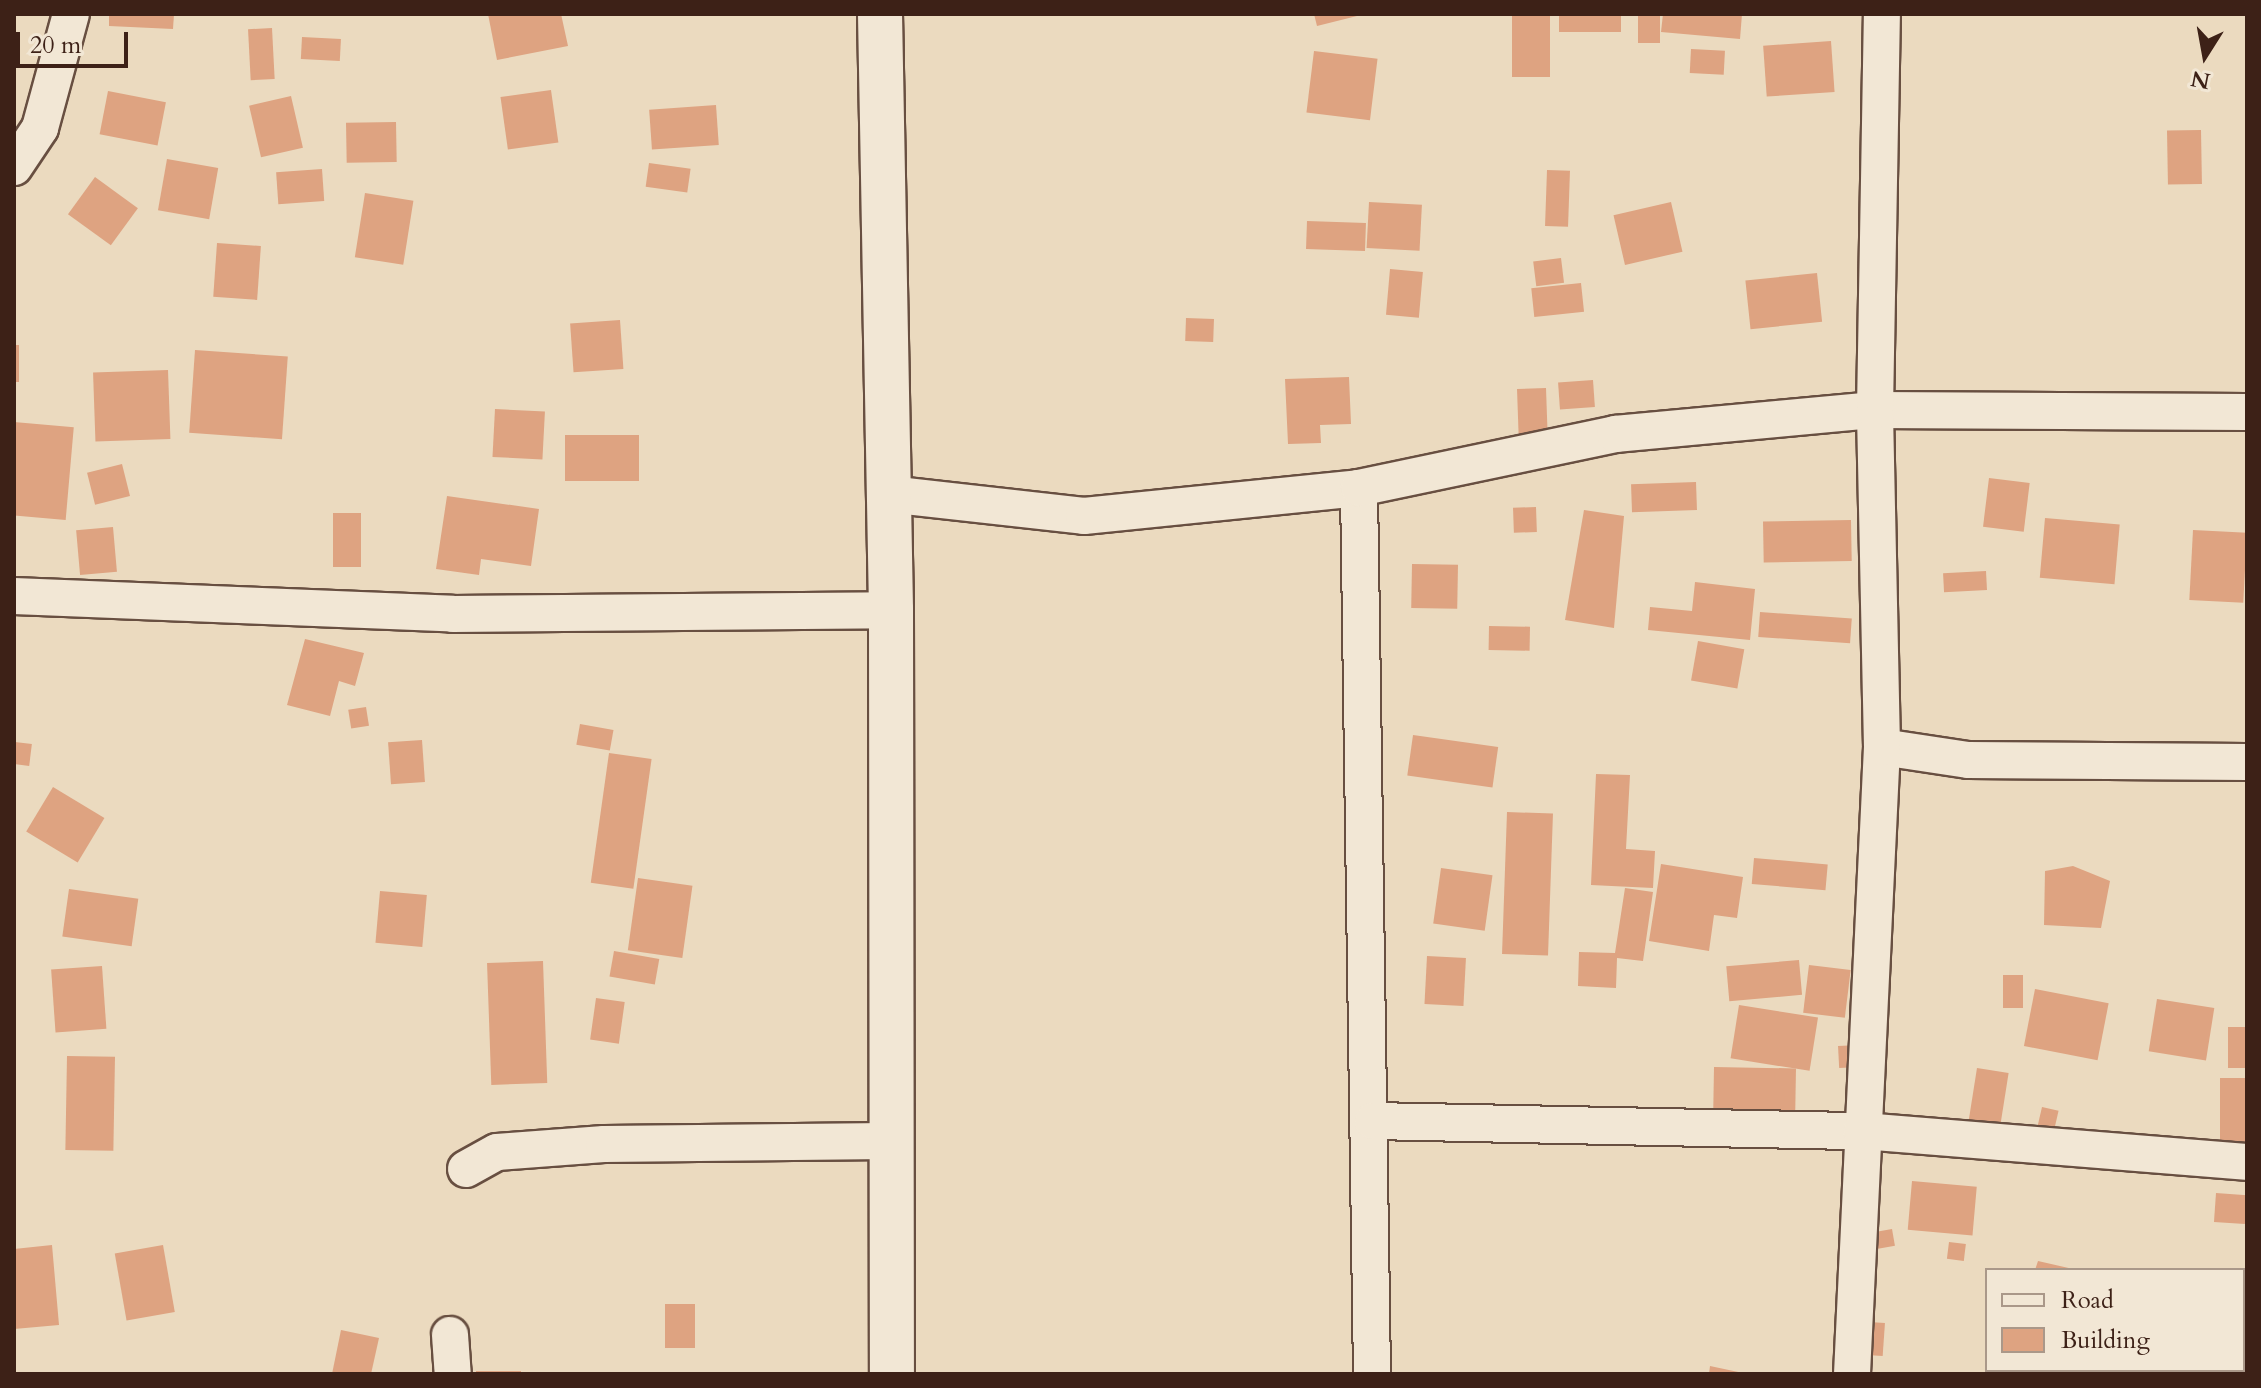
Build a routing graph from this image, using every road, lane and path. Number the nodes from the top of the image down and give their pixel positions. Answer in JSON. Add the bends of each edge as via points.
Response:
{"nodes":[{"id":1,"x":71,"y":14,"type":"edge"},
{"id":2,"x":880,"y":14,"type":"edge"},
{"id":3,"x":1882,"y":14,"type":"edge"},
{"id":4,"x":14,"y":167,"type":"edge"},
{"id":5,"x":1875,"y":410,"type":"junction"},
{"id":6,"x":2247,"y":412,"type":"edge"},
{"id":7,"x":1359,"y":488,"type":"junction"},
{"id":8,"x":888,"y":494,"type":"junction"},
{"id":9,"x":14,"y":596,"type":"edge"},
{"id":10,"x":891,"y":610,"type":"junction"},
{"id":11,"x":1882,"y":747,"type":"junction"},
{"id":12,"x":2247,"y":762,"type":"edge"},
{"id":13,"x":1373,"y":1121,"type":"junction"},
{"id":14,"x":1862,"y":1131,"type":"junction"},
{"id":15,"x":888,"y":1141,"type":"junction"},
{"id":16,"x":2247,"y":1162,"type":"edge"},
{"id":17,"x":466,"y":1169,"type":"dead end"},
{"id":18,"x":450,"y":1335,"type":"dead end"},
{"id":19,"x":453,"y":1374,"type":"edge"},
{"id":20,"x":892,"y":1374,"type":"edge"},
{"id":21,"x":1372,"y":1374,"type":"edge"},
{"id":22,"x":1852,"y":1374,"type":"edge"}],
"edges":[{"from":1,"to":4,"type":"street","via":[[40,128]]},
{"from":2,"to":8,"type":"main road"},
{"from":3,"to":5,"type":"street"},
{"from":5,"to":6,"type":"street"},
{"from":5,"to":7,"type":"street","via":[[1615,434]]},
{"from":5,"to":11,"type":"street"},
{"from":7,"to":8,"type":"street","via":[[1084,516]]},
{"from":7,"to":13,"type":"street"},
{"from":8,"to":10,"type":"main road"},
{"from":9,"to":10,"type":"street","via":[[453,614]]},
{"from":10,"to":15,"type":"main road"},
{"from":11,"to":12,"type":"street","via":[[1968,760]]},
{"from":11,"to":14,"type":"street"},
{"from":13,"to":14,"type":"street"},
{"from":13,"to":21,"type":"street"},
{"from":14,"to":16,"type":"street"},
{"from":14,"to":22,"type":"street"},
{"from":15,"to":17,"type":"street","via":[[604,1144],[497,1152]]},
{"from":15,"to":20,"type":"main road"},
{"from":18,"to":19,"type":"street"}]}
